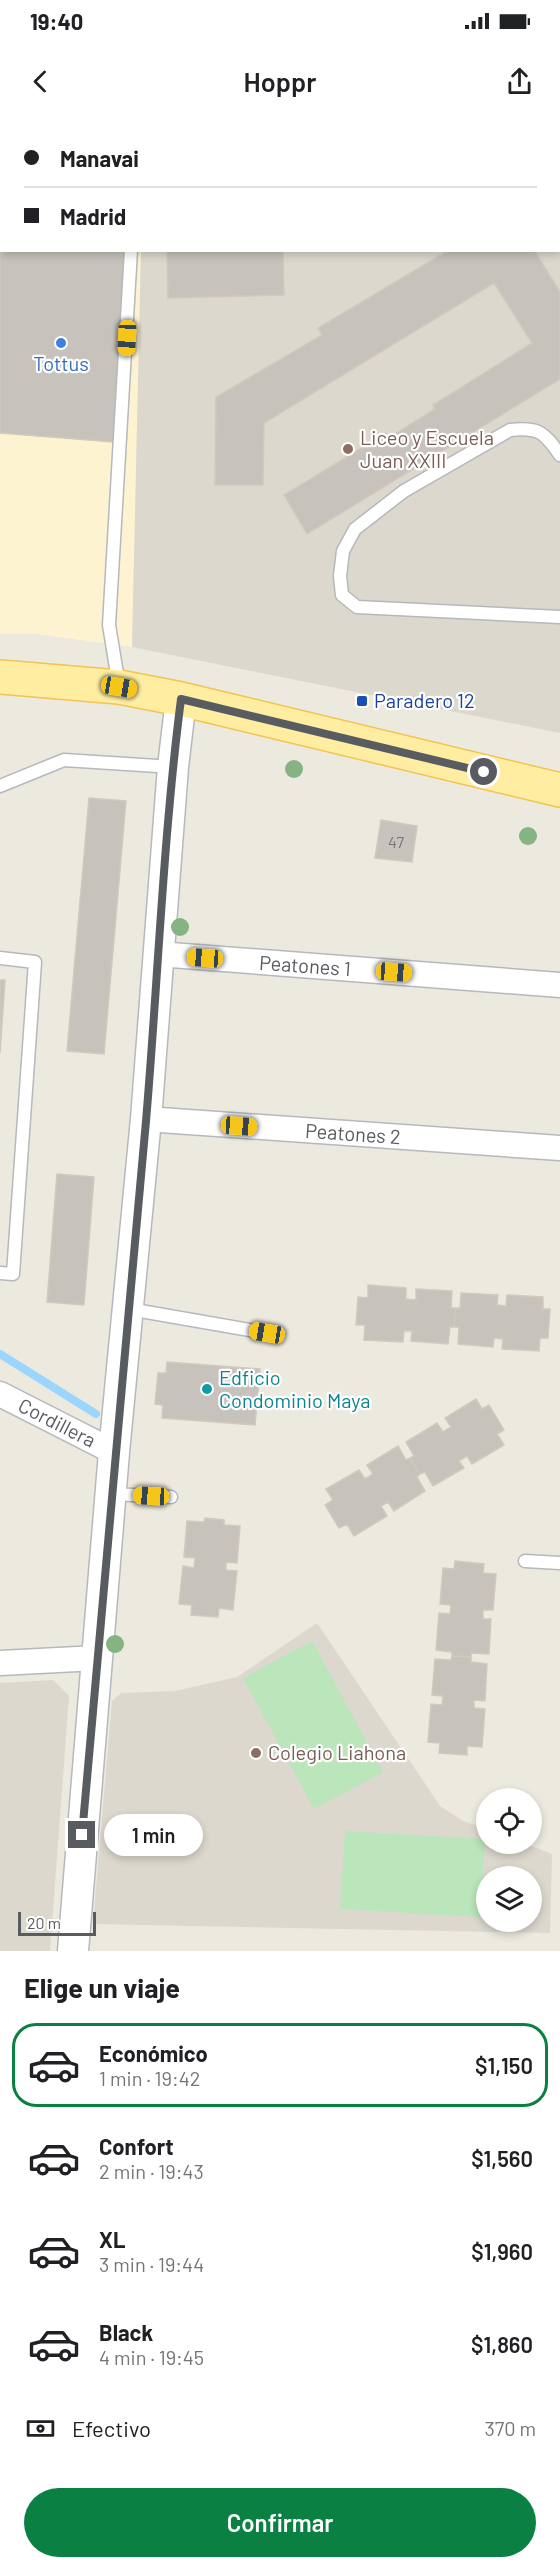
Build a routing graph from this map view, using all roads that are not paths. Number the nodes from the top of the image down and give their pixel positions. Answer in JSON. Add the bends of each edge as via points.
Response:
{"nodes":[{"id":1,"x":131,"y":252,"type":"edge"},
{"id":2,"x":560,"y":455,"type":"edge"},
{"id":3,"x":560,"y":617,"type":"edge"},
{"id":4,"x":0,"y":676,"type":"edge"},
{"id":5,"x":119,"y":687,"type":"junction"},
{"id":6,"x":181,"y":699,"type":"junction"},
{"id":7,"x":173,"y":767,"type":"junction"},
{"id":8,"x":0,"y":786,"type":"edge"},
{"id":9,"x":560,"y":790,"type":"edge"},
{"id":10,"x":158,"y":954,"type":"junction"},
{"id":11,"x":0,"y":958,"type":"edge"},
{"id":12,"x":560,"y":985,"type":"edge"},
{"id":13,"x":146,"y":1119,"type":"junction"},
{"id":14,"x":560,"y":1148,"type":"edge"},
{"id":15,"x":0,"y":1273,"type":"edge"},
{"id":16,"x":128,"y":1309,"type":"junction"},
{"id":17,"x":267,"y":1333,"type":"dead end"},
{"id":18,"x":0,"y":1394,"type":"edge"},
{"id":19,"x":114,"y":1452,"type":"junction"},
{"id":20,"x":113,"y":1494,"type":"junction"},
{"id":21,"x":171,"y":1497,"type":"dead end"},
{"id":22,"x":525,"y":1561,"type":"dead end"},
{"id":23,"x":560,"y":1563,"type":"edge"},
{"id":24,"x":97,"y":1658,"type":"junction"},
{"id":25,"x":0,"y":1663,"type":"edge"},
{"id":26,"x":72,"y":1951,"type":"edge"}],
"edges":[{"from":1,"to":5,"type":"lane","via":[[109,625]]},
{"from":2,"to":3,"type":"lane","via":[[546,435],[530,428],[510,430],[404,491],[355,529],[343,551],[340,576],[342,595],[357,607]]},
{"from":4,"to":5,"type":"main road"},
{"from":5,"to":6,"type":"main road"},
{"from":6,"to":7,"type":"street"},
{"from":6,"to":9,"type":"main road"},
{"from":7,"to":8,"type":"lane","via":[[64,760]]},
{"from":7,"to":10,"type":"street"},
{"from":10,"to":12,"type":"street","name":"Peatones 1"},
{"from":10,"to":13,"type":"street"},
{"from":11,"to":15,"type":"lane","via":[[34,962],[13,1274]]},
{"from":13,"to":14,"type":"street","name":"Peatones 2"},
{"from":13,"to":16,"type":"street"},
{"from":16,"to":17,"type":"lane"},
{"from":16,"to":19,"type":"street"},
{"from":18,"to":19,"type":"street","name":"Cordillera"},
{"from":19,"to":20,"type":"street"},
{"from":20,"to":21,"type":"lane"},
{"from":20,"to":24,"type":"street"},
{"from":22,"to":23,"type":"lane"},
{"from":24,"to":25,"type":"street"},
{"from":24,"to":26,"type":"street"}]}
